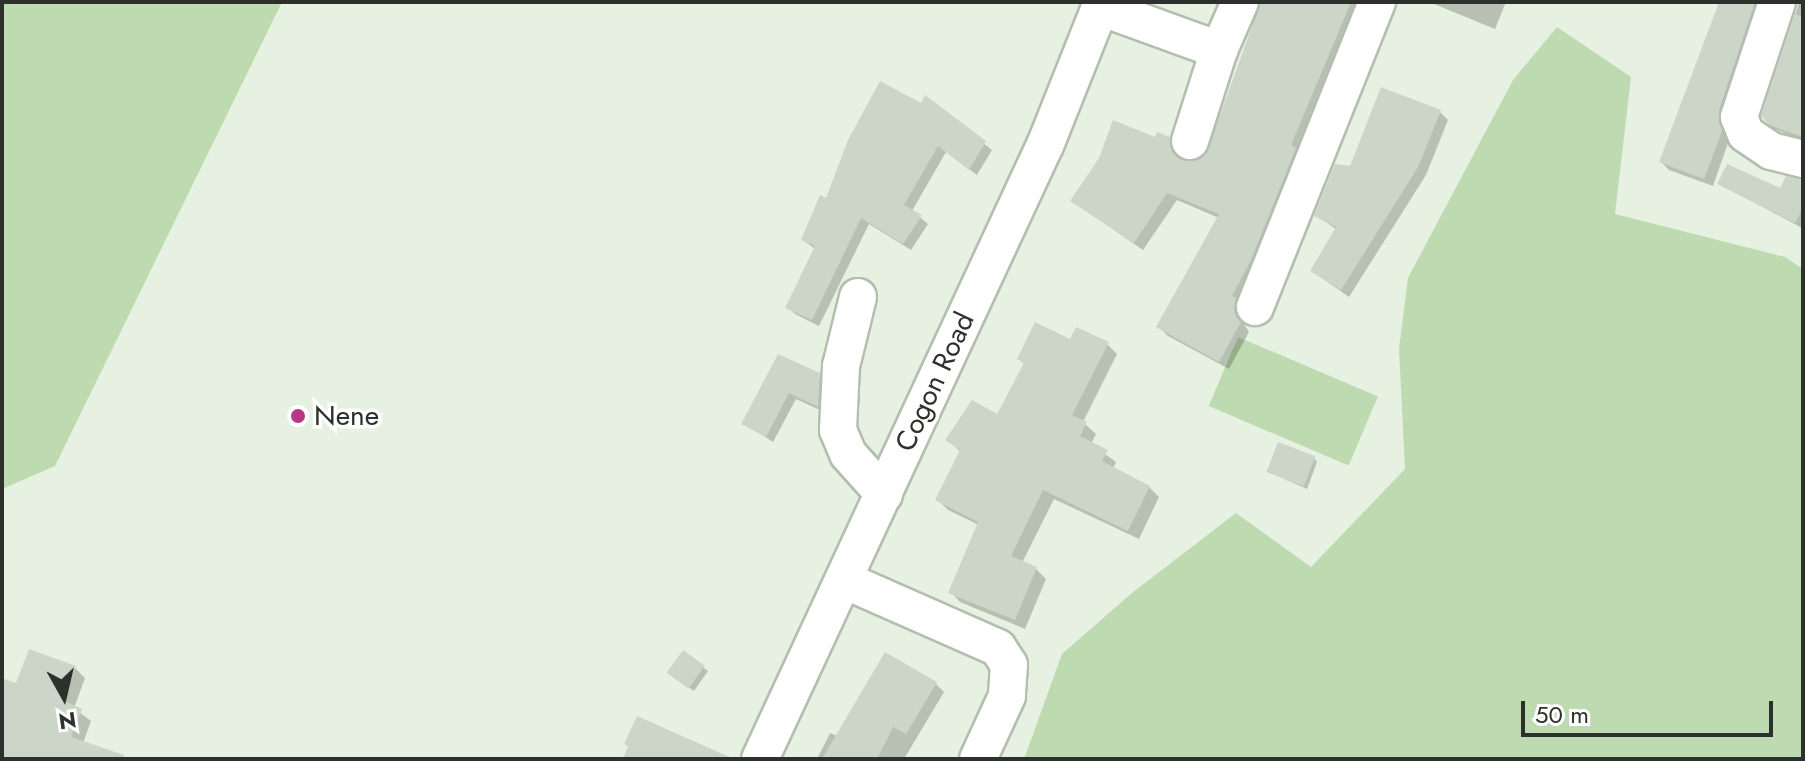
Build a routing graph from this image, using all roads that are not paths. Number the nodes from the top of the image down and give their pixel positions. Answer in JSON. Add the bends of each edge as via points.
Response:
{"nodes":[{"id":1,"x":1240,"y":2,"type":"edge"},
{"id":2,"x":1377,"y":2,"type":"edge"},
{"id":3,"x":1777,"y":2,"type":"edge"},
{"id":4,"x":1101,"y":5,"type":"edge"},
{"id":5,"x":1219,"y":50,"type":"junction"},
{"id":6,"x":1190,"y":141,"type":"dead end"},
{"id":7,"x":1803,"y":159,"type":"edge"},
{"id":8,"x":858,"y":297,"type":"dead end"},
{"id":9,"x":1255,"y":307,"type":"dead end"},
{"id":10,"x":884,"y":494,"type":"junction"},
{"id":11,"x":844,"y":580,"type":"junction"},
{"id":12,"x":760,"y":759,"type":"edge"},
{"id":13,"x":978,"y":759,"type":"edge"}],
"edges":[{"from":1,"to":5,"type":"street"},
{"from":2,"to":9,"type":"street"},
{"from":3,"to":7,"type":"street","via":[[1739,117],[1746,134],[1771,151]]},
{"from":4,"to":5,"type":"street"},
{"from":4,"to":10,"type":"street","name":"Cogon Road","via":[[1046,143]]},
{"from":5,"to":6,"type":"street"},
{"from":8,"to":10,"type":"street","via":[[841,366],[838,430],[848,454]]},
{"from":10,"to":11,"type":"street","name":"Cogon Road"},
{"from":11,"to":12,"type":"street","name":"Cogon Road"},
{"from":11,"to":13,"type":"street","via":[[998,648],[1009,665],[1007,696]]}]}
